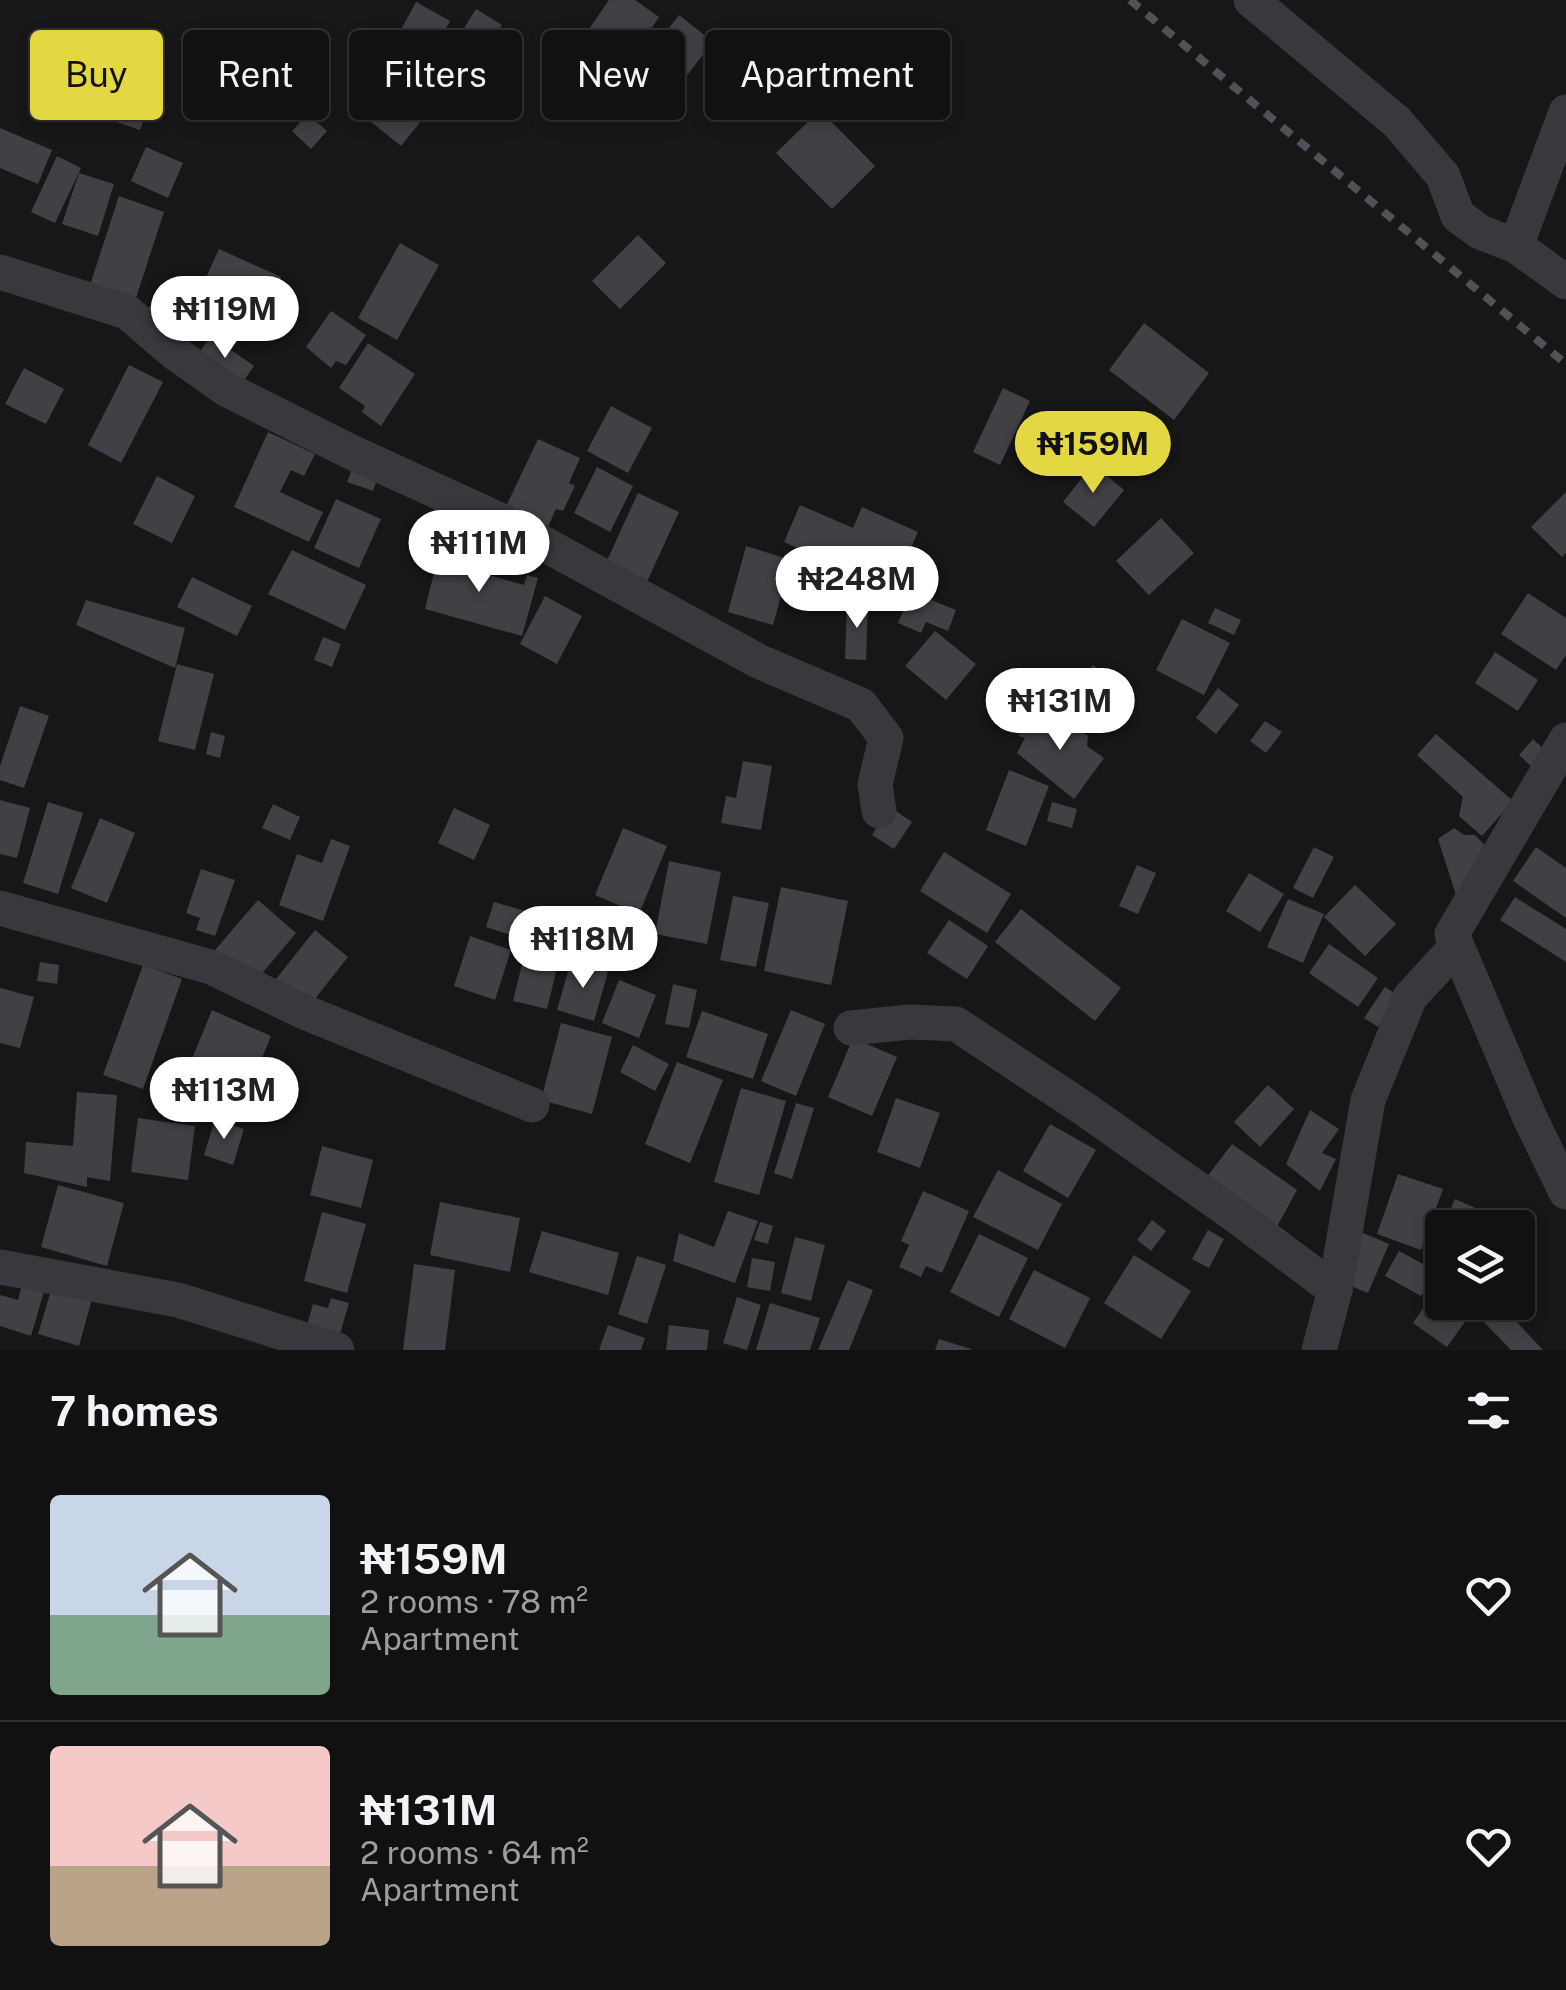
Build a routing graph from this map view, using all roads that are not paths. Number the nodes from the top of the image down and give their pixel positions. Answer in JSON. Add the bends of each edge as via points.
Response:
{"nodes":[{"id":1,"x":1251,"y":0,"type":"edge"},
{"id":2,"x":1566,"y":112,"type":"edge"},
{"id":3,"x":1516,"y":246,"type":"junction"},
{"id":4,"x":0,"y":272,"type":"edge"},
{"id":5,"x":1566,"y":282,"type":"edge"},
{"id":6,"x":1566,"y":740,"type":"edge"},
{"id":7,"x":880,"y":810,"type":"dead end"},
{"id":8,"x":0,"y":908,"type":"edge"},
{"id":9,"x":1457,"y":946,"type":"junction"},
{"id":10,"x":851,"y":1028,"type":"dead end"},
{"id":11,"x":532,"y":1106,"type":"dead end"},
{"id":12,"x":1566,"y":1192,"type":"edge"},
{"id":13,"x":0,"y":1267,"type":"edge"},
{"id":14,"x":1335,"y":1290,"type":"junction"},
{"id":15,"x":336,"y":1350,"type":"edge"},
{"id":16,"x":1319,"y":1350,"type":"edge"}],
"edges":[{"from":1,"to":3,"type":"street","via":[[1397,122],[1443,176],[1458,216]]},
{"from":2,"to":3,"type":"street"},
{"from":3,"to":5,"type":"street"},
{"from":4,"to":7,"type":"street","via":[[128,312],[226,389],[504,522],[758,661],[861,705],[886,738],[875,784]]},
{"from":6,"to":9,"type":"street","via":[[1452,934]]},
{"from":8,"to":11,"type":"street","via":[[211,966]]},
{"from":9,"to":12,"type":"street"},
{"from":9,"to":14,"type":"street","via":[[1410,997],[1368,1100]]},
{"from":10,"to":14,"type":"street","via":[[956,1024],[1102,1120]]},
{"from":13,"to":15,"type":"street","via":[[178,1300]]},
{"from":14,"to":16,"type":"street"}]}
